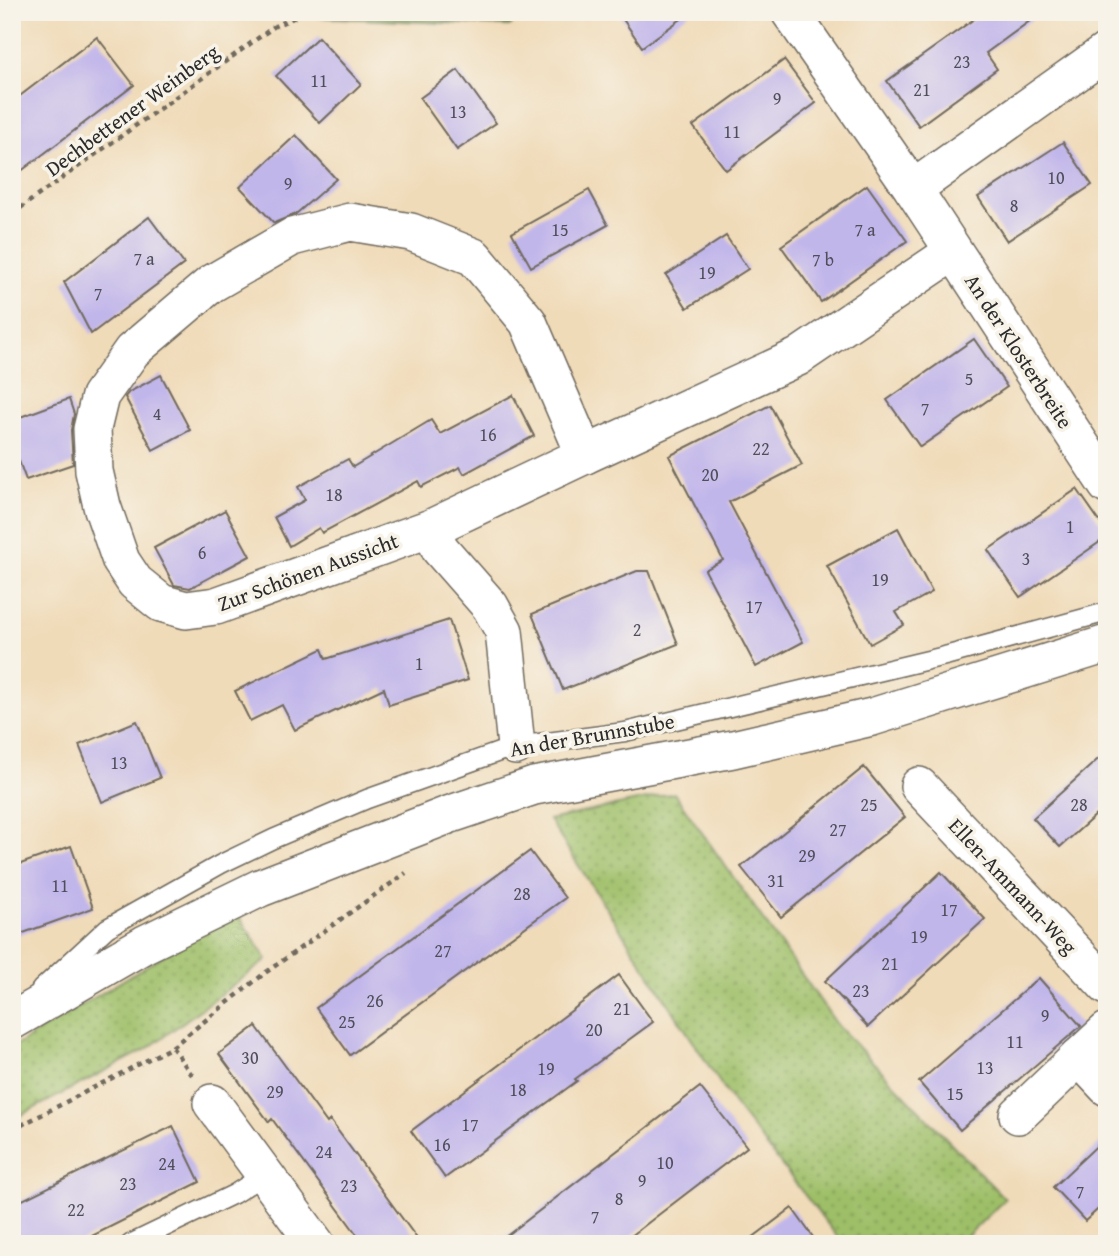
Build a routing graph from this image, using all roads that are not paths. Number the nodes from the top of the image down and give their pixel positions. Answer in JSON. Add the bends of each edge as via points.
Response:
{"nodes":[{"id":1,"x":790,"y":12,"type":"edge"},
{"id":2,"x":1107,"y":51,"type":"edge"},
{"id":3,"x":913,"y":189,"type":"junction"},
{"id":4,"x":953,"y":252,"type":"junction"},
{"id":5,"x":798,"y":357,"type":"joint"},
{"id":6,"x":585,"y":454,"type":"junction"},
{"id":7,"x":1107,"y":485,"type":"edge"},
{"id":8,"x":431,"y":528,"type":"junction"},
{"id":9,"x":1107,"y":612,"type":"edge"},
{"id":10,"x":1107,"y":644,"type":"edge"},
{"id":11,"x":516,"y":746,"type":"junction"},
{"id":12,"x":919,"y":786,"type":"dead end"},
{"id":13,"x":1107,"y":986,"type":"edge"},
{"id":14,"x":12,"y":1016,"type":"edge"},
{"id":15,"x":12,"y":1021,"type":"edge"},
{"id":16,"x":1107,"y":1031,"type":"edge"},
{"id":17,"x":1079,"y":1057,"type":"junction"},
{"id":18,"x":1107,"y":1087,"type":"edge"},
{"id":19,"x":212,"y":1103,"type":"dead end"},
{"id":20,"x":1018,"y":1115,"type":"dead end"},
{"id":21,"x":265,"y":1174,"type":"junction"},
{"id":22,"x":130,"y":1244,"type":"edge"},
{"id":23,"x":316,"y":1244,"type":"edge"}],
"edges":[{"from":1,"to":3,"type":"street","name":"An der Klosterbreite"},
{"from":2,"to":3,"type":"street"},
{"from":3,"to":4,"type":"street","name":"An der Klosterbreite"},
{"from":4,"to":5,"type":"street","name":"An der Klosterbreite"},
{"from":4,"to":7,"type":"street","name":"An der Klosterbreite"},
{"from":5,"to":6,"type":"street","name":"Zur Schönen Aussicht"},
{"from":6,"to":8,"type":"street","name":"Zur Schönen Aussicht"},
{"from":6,"to":8,"type":"street","name":"Zur Schönen Aussicht","via":[[528,322],[474,257],[411,232],[350,222],[292,237],[211,284],[132,351],[100,397],[92,429],[102,506],[121,561],[135,582],[161,603],[186,610],[216,606]]},
{"from":8,"to":11,"type":"street","via":[[440,549],[490,606],[504,631]]},
{"from":9,"to":11,"type":"lane","name":"An der Brunnstube","via":[[946,656],[625,732]]},
{"from":10,"to":15,"type":"street","name":"An der Brunnstube","via":[[873,717],[733,750],[534,786],[448,815],[260,888],[145,944]]},
{"from":11,"to":14,"type":"lane","name":"An der Brunnstube","via":[[367,799],[221,864],[107,928]]},
{"from":12,"to":13,"type":"street","name":"Ellen-Ammann-Weg"},
{"from":16,"to":17,"type":"street"},
{"from":17,"to":18,"type":"street"},
{"from":17,"to":20,"type":"street"},
{"from":19,"to":21,"type":"street"},
{"from":21,"to":22,"type":"lane"},
{"from":21,"to":23,"type":"street"}]}
